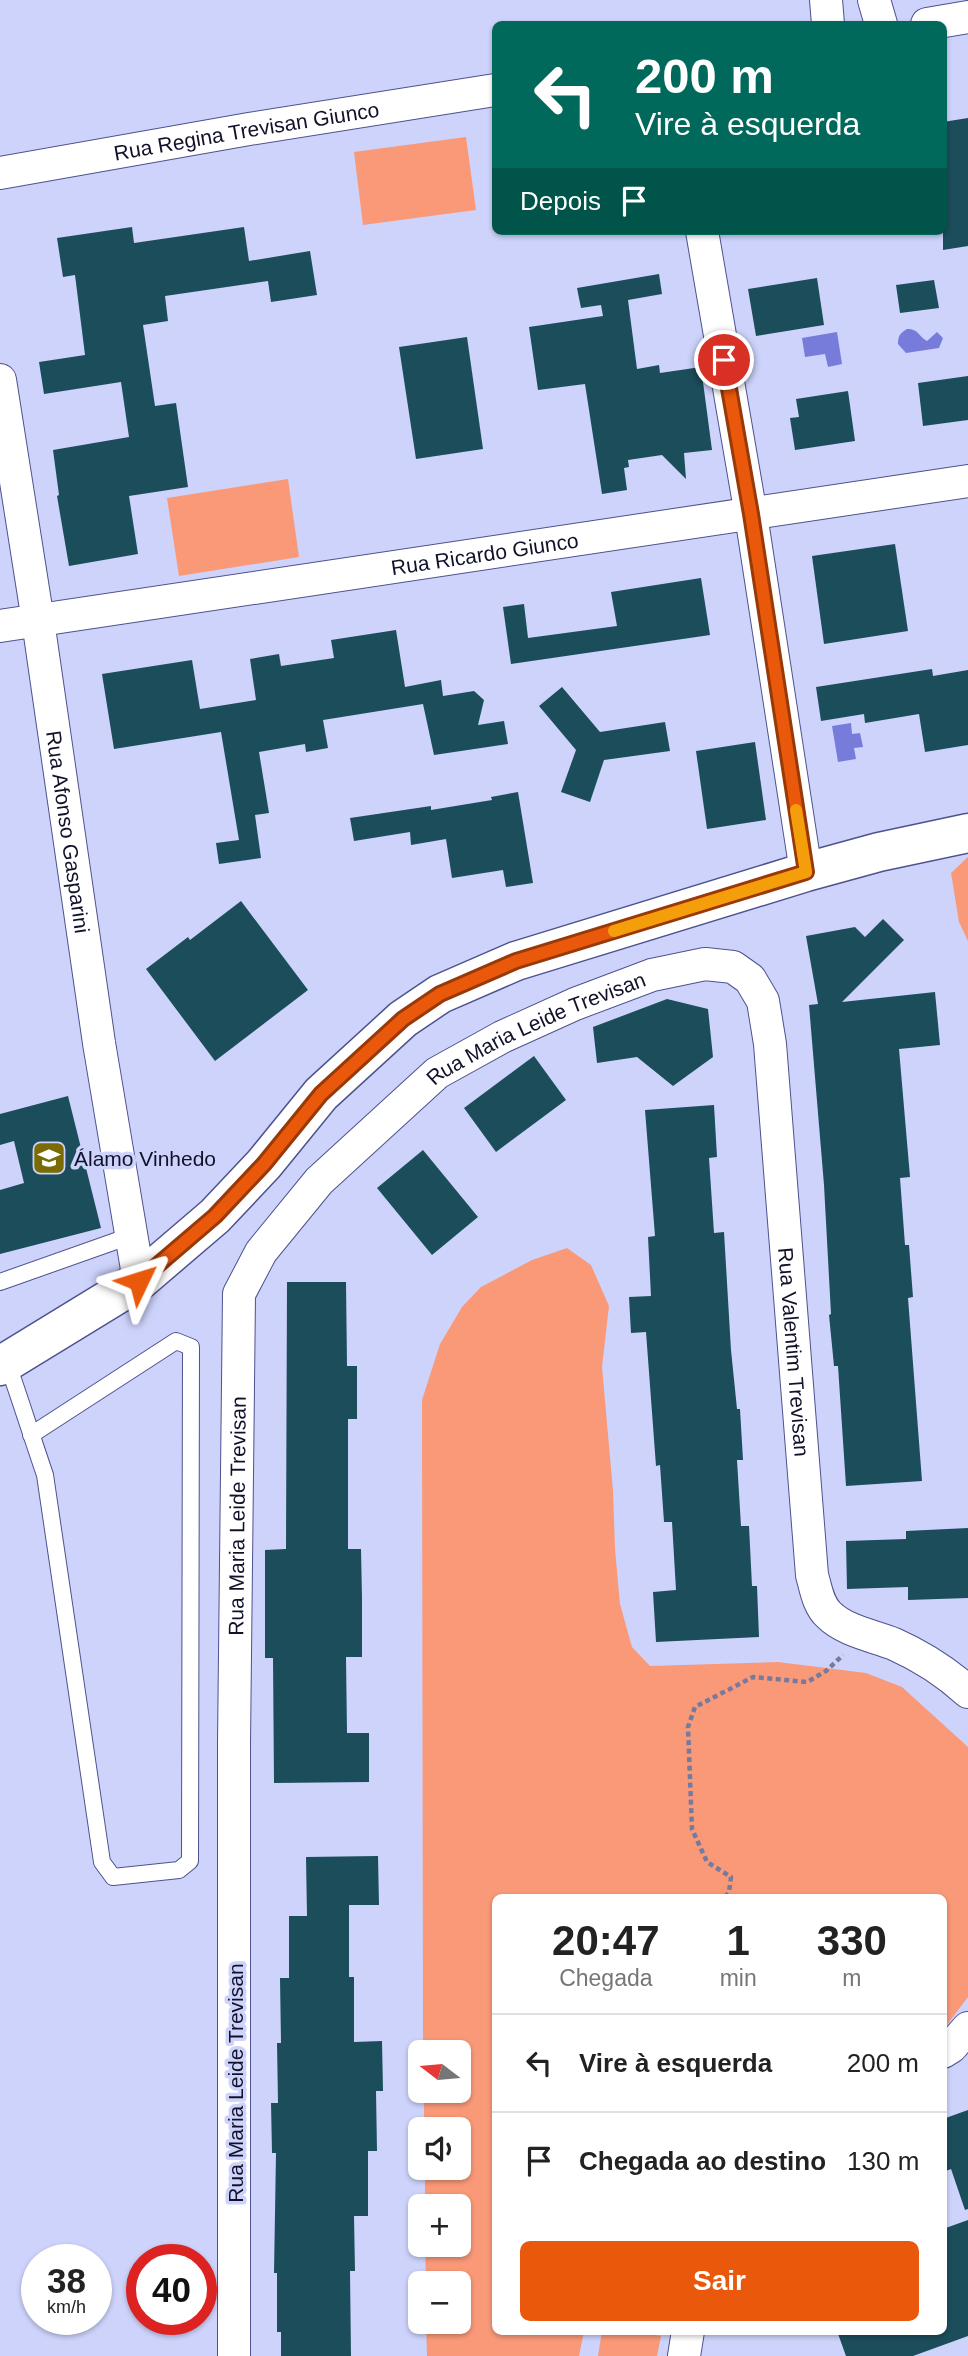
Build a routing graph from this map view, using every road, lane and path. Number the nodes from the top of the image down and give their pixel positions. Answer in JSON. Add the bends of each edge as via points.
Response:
{"nodes":[{"id":1,"x":826,"y":0,"type":"edge"},
{"id":2,"x":874,"y":0,"type":"edge"},
{"id":3,"x":968,"y":17,"type":"edge"},
{"id":4,"x":828,"y":21,"type":"edge"},
{"id":5,"x":880,"y":21,"type":"edge"},
{"id":6,"x":944,"y":21,"type":"edge"},
{"id":7,"x":492,"y":90,"type":"edge"},
{"id":8,"x":0,"y":173,"type":"edge"},
{"id":9,"x":703,"y":235,"type":"edge"},
{"id":10,"x":0,"y":380,"type":"edge"},
{"id":11,"x":968,"y":481,"type":"edge"},
{"id":12,"x":751,"y":514,"type":"junction"},
{"id":13,"x":38,"y":621,"type":"junction"},
{"id":14,"x":0,"y":626,"type":"edge"},
{"id":15,"x":968,"y":833,"type":"edge"},
{"id":16,"x":806,"y":872,"type":"junction"},
{"id":17,"x":733,"y":967,"type":"joint"},
{"id":18,"x":130,"y":1236,"type":"junction"},
{"id":19,"x":139,"y":1281,"type":"junction"},
{"id":20,"x":0,"y":1282,"type":"edge"},
{"id":21,"x":4,"y":1364,"type":"edge"},
{"id":22,"x":31,"y":1434,"type":"junction"},
{"id":23,"x":888,"y":1642,"type":"junction"},
{"id":24,"x":961,"y":1682,"type":"edge"},
{"id":25,"x":727,"y":1894,"type":"edge"},
{"id":26,"x":968,"y":2028,"type":"edge"},
{"id":27,"x":947,"y":2050,"type":"edge"},
{"id":28,"x":687,"y":2335,"type":"edge"},
{"id":29,"x":234,"y":2356,"type":"edge"},
{"id":30,"x":684,"y":2356,"type":"edge"}],
"edges":[{"from":1,"to":4,"type":"street"},
{"from":2,"to":5,"type":"street"},
{"from":3,"to":6,"type":"street"},
{"from":7,"to":8,"type":"street","name":"Rua Regina Trevisan Giunco"},
{"from":9,"to":12,"type":"street"},
{"from":10,"to":13,"type":"street","name":"Rua Afonso Gasparini"},
{"from":11,"to":12,"type":"street","name":"Rua Ricardo Giunco"},
{"from":12,"to":13,"type":"street","name":"Rua Ricardo Giunco"},
{"from":12,"to":16,"type":"street"},
{"from":13,"to":14,"type":"street","name":"Rua Ricardo Giunco"},
{"from":13,"to":18,"type":"street","name":"Rua Afonso Gasparini"},
{"from":15,"to":16,"type":"street"},
{"from":16,"to":19,"type":"street","via":[[516,961],[440,994],[403,1019],[321,1094],[215,1216]]},
{"from":17,"to":23,"type":"street","name":"Rua Valentim Trevisan","via":[[750,979],[763,1001],[770,1044],[812,1575],[819,1601],[829,1615]]},
{"from":17,"to":29,"type":"street","name":"Rua Maria Leide Trevisan","via":[[705,964],[652,975],[514,1031],[437,1073],[318,1181],[261,1252],[239,1294]]},
{"from":18,"to":19,"type":"street","name":"Rua Afonso Gasparini"},
{"from":18,"to":20,"type":"lane"},
{"from":19,"to":21,"type":"street"},
{"from":21,"to":22,"type":"lane"},
{"from":22,"to":22,"type":"lane","via":[[45,1475],[102,1862],[113,1877],[179,1870],[190,1861],[191,1348],[176,1340]]},
{"from":23,"to":24,"type":"street","name":"Rua Valentim Trevisan","via":[[934,1663]]},
{"from":23,"to":25,"type":"path","via":[[852,1647],[807,1682],[753,1677],[695,1707],[688,1727],[692,1829],[707,1862],[731,1877]]},
{"from":26,"to":27,"type":"street"},
{"from":28,"to":30,"type":"street"}]}
